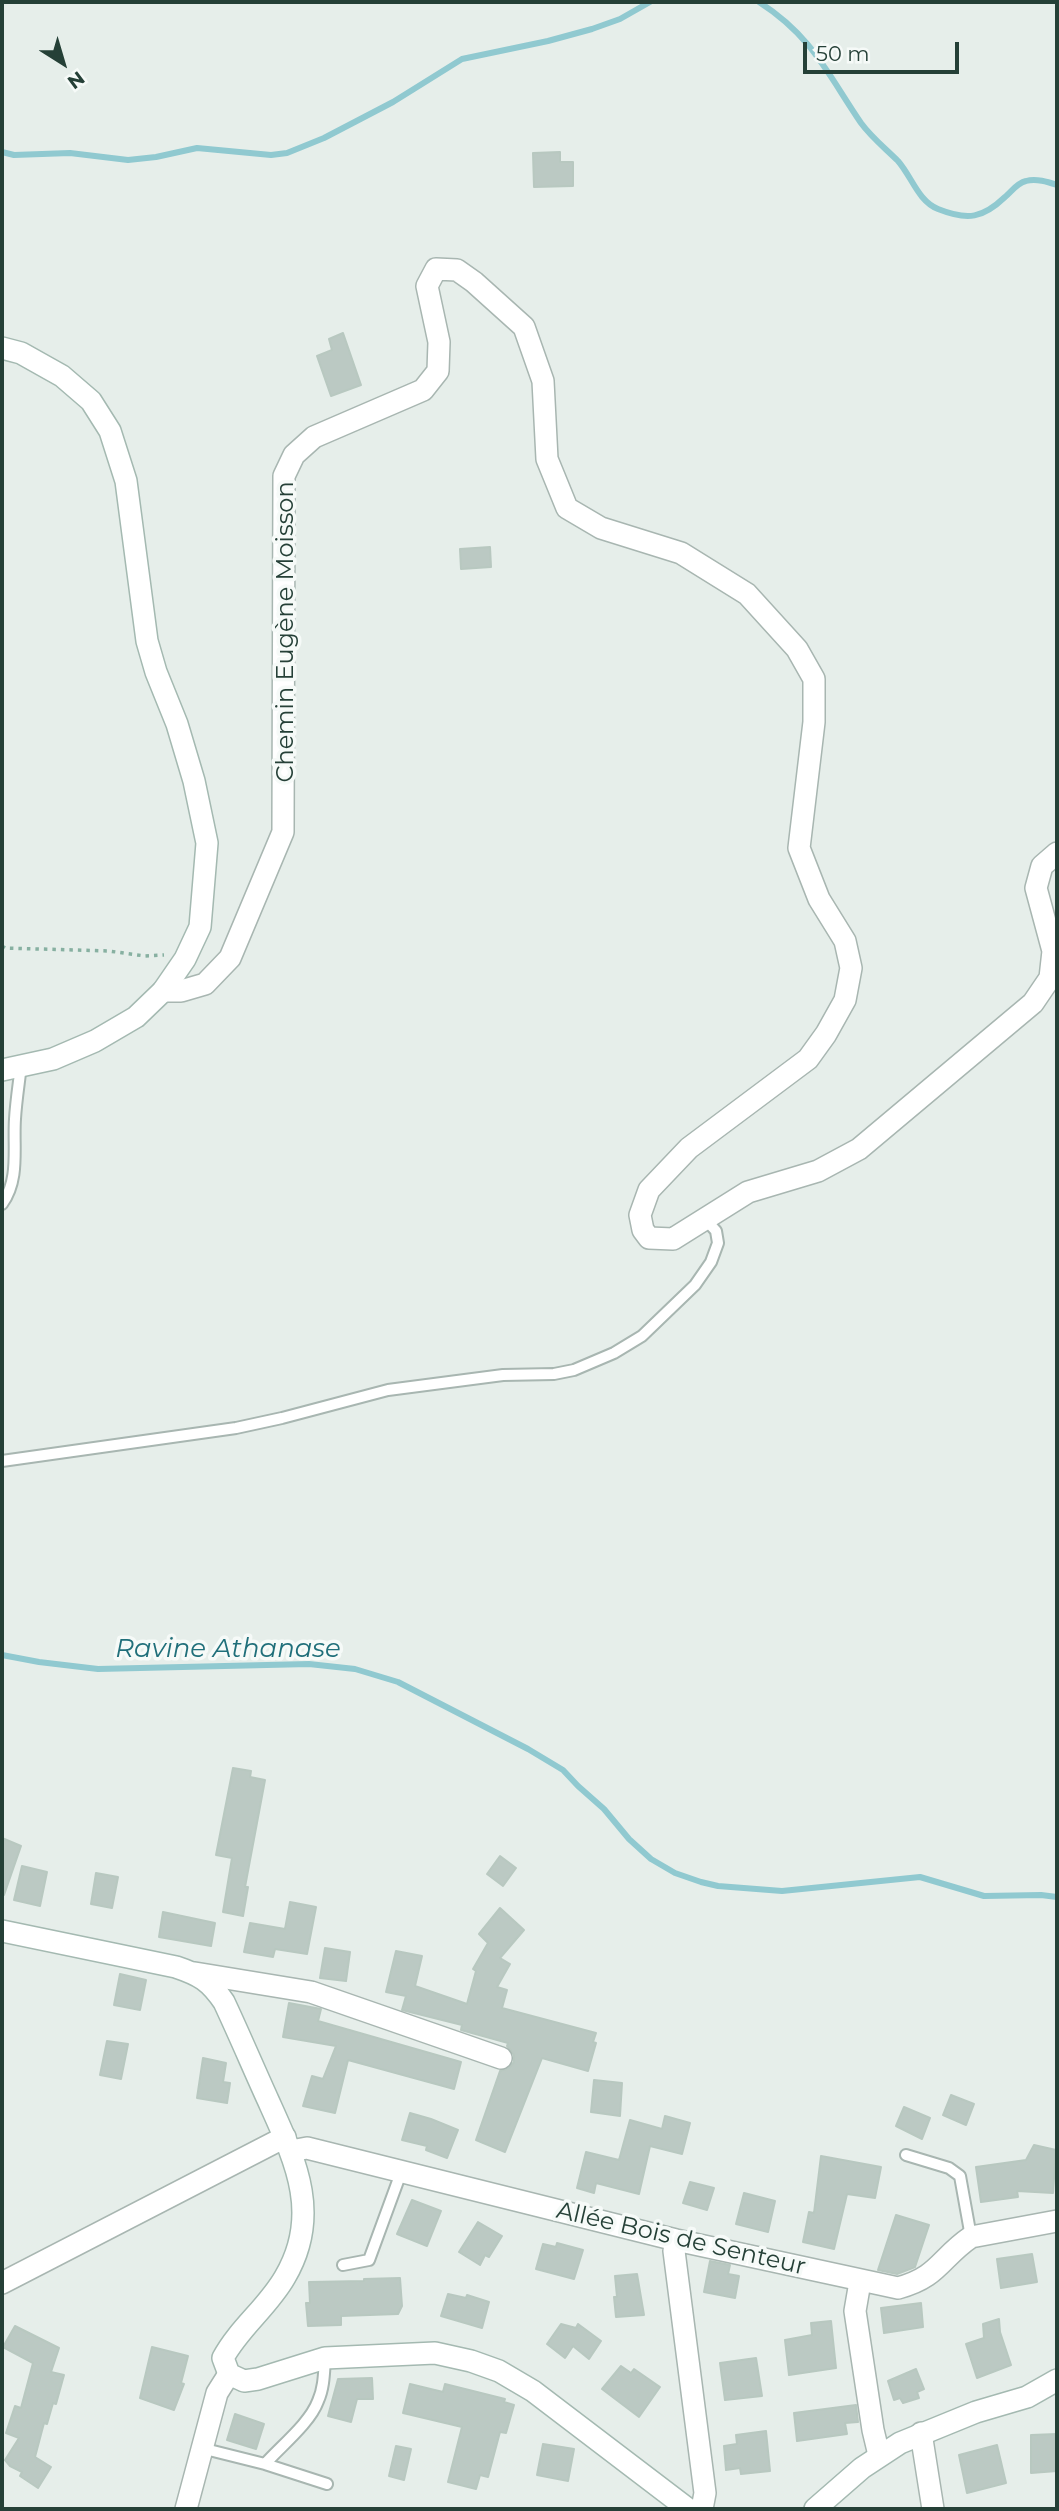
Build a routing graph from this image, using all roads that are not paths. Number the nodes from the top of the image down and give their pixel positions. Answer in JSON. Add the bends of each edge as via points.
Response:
{"nodes":[{"id":1,"x":2,"y":348,"type":"edge"},
{"id":2,"x":1057,"y":853,"type":"edge"},
{"id":3,"x":163,"y":991,"type":"junction"},
{"id":4,"x":11,"y":1068,"type":"edge"},
{"id":5,"x":2,"y":1204,"type":"edge"},
{"id":6,"x":705,"y":1220,"type":"junction"},
{"id":7,"x":2,"y":1461,"type":"edge"},
{"id":8,"x":2,"y":1931,"type":"edge"},
{"id":9,"x":195,"y":1973,"type":"junction"},
{"id":10,"x":501,"y":2058,"type":"dead end"},
{"id":11,"x":288,"y":2144,"type":"junction"},
{"id":12,"x":906,"y":2155,"type":"dead end"},
{"id":13,"x":402,"y":2170,"type":"junction"},
{"id":14,"x":1057,"y":2221,"type":"edge"},
{"id":15,"x":971,"y":2237,"type":"junction"},
{"id":16,"x":676,"y":2240,"type":"junction"},
{"id":17,"x":344,"y":2265,"type":"dead end"},
{"id":18,"x":860,"y":2281,"type":"junction"},
{"id":19,"x":2,"y":2283,"type":"edge"},
{"id":20,"x":325,"y":2358,"type":"junction"},
{"id":21,"x":229,"y":2374,"type":"junction"},
{"id":22,"x":1057,"y":2380,"type":"edge"},
{"id":23,"x":921,"y":2433,"type":"junction"},
{"id":24,"x":201,"y":2448,"type":"junction"},
{"id":25,"x":879,"y":2455,"type":"junction"},
{"id":26,"x":265,"y":2464,"type":"junction"},
{"id":27,"x":327,"y":2484,"type":"dead end"},
{"id":28,"x":186,"y":2509,"type":"edge"},
{"id":29,"x":688,"y":2509,"type":"edge"},
{"id":30,"x":702,"y":2509,"type":"edge"},
{"id":31,"x":815,"y":2509,"type":"edge"},
{"id":32,"x":933,"y":2509,"type":"edge"}],
"edges":[{"from":1,"to":3,"type":"street","via":[[21,353],[62,376],[91,401],[110,431],[126,481],[147,641],[194,780],[207,843],[200,927]]},
{"from":2,"to":6,"type":"street","name":"Chemin Eugène Moisson","via":[[1042,866],[1036,888],[1053,951],[1050,978],[1033,1003],[859,1149],[818,1171],[748,1192]]},
{"from":3,"to":4,"type":"street","via":[[136,1017],[95,1041],[53,1059]]},
{"from":3,"to":6,"type":"street","name":"Chemin Eugène Moisson","via":[[205,984],[230,958],[283,832],[284,476],[294,456],[314,437],[424,390],[438,371],[439,342],[427,286],[436,269],[457,270],[524,327],[543,381],[547,459],[567,508],[601,528],[681,554],[747,594],[797,649],[814,679],[814,722],[799,848],[819,899],[845,941],[851,968],[845,1000],[807,1059],[689,1148],[649,1190],[640,1215],[649,1238],[673,1239]]},
{"from":4,"to":5,"type":"lane","via":[[13,1181]]},
{"from":6,"to":7,"type":"lane","via":[[716,1231],[718,1242],[695,1285],[642,1336],[574,1370],[503,1374],[388,1390],[236,1428]]},
{"from":8,"to":9,"type":"street"},
{"from":9,"to":10,"type":"street","via":[[311,1992]]},
{"from":9,"to":11,"type":"street","via":[[212,1984],[224,2002]]},
{"from":11,"to":13,"type":"street","name":"Allée Bois de Senteur"},
{"from":11,"to":19,"type":"street"},
{"from":11,"to":21,"type":"street","via":[[303,2197],[300,2246],[285,2278],[223,2358]]},
{"from":12,"to":15,"type":"lane","via":[[960,2176]]},
{"from":13,"to":16,"type":"street","name":"Allée Bois de Senteur"},
{"from":13,"to":17,"type":"lane","via":[[369,2260]]},
{"from":14,"to":15,"type":"street"},
{"from":15,"to":18,"type":"street","name":"Allée Bois de Senteur","via":[[917,2283],[898,2288]]},
{"from":16,"to":18,"type":"street","name":"Allée Bois de Senteur"},
{"from":16,"to":30,"type":"street","via":[[705,2493]]},
{"from":18,"to":25,"type":"street","via":[[855,2311]]},
{"from":20,"to":21,"type":"street","via":[[258,2379],[244,2381]]},
{"from":20,"to":26,"type":"lane","via":[[317,2403]]},
{"from":20,"to":29,"type":"street","via":[[435,2353],[499,2371],[533,2391]]},
{"from":21,"to":24,"type":"street","via":[[217,2393]]},
{"from":22,"to":23,"type":"street","via":[[1027,2397]]},
{"from":23,"to":25,"type":"street"},
{"from":23,"to":32,"type":"street"},
{"from":24,"to":26,"type":"lane"},
{"from":24,"to":28,"type":"street"},
{"from":25,"to":31,"type":"street"},
{"from":26,"to":27,"type":"lane"}]}
